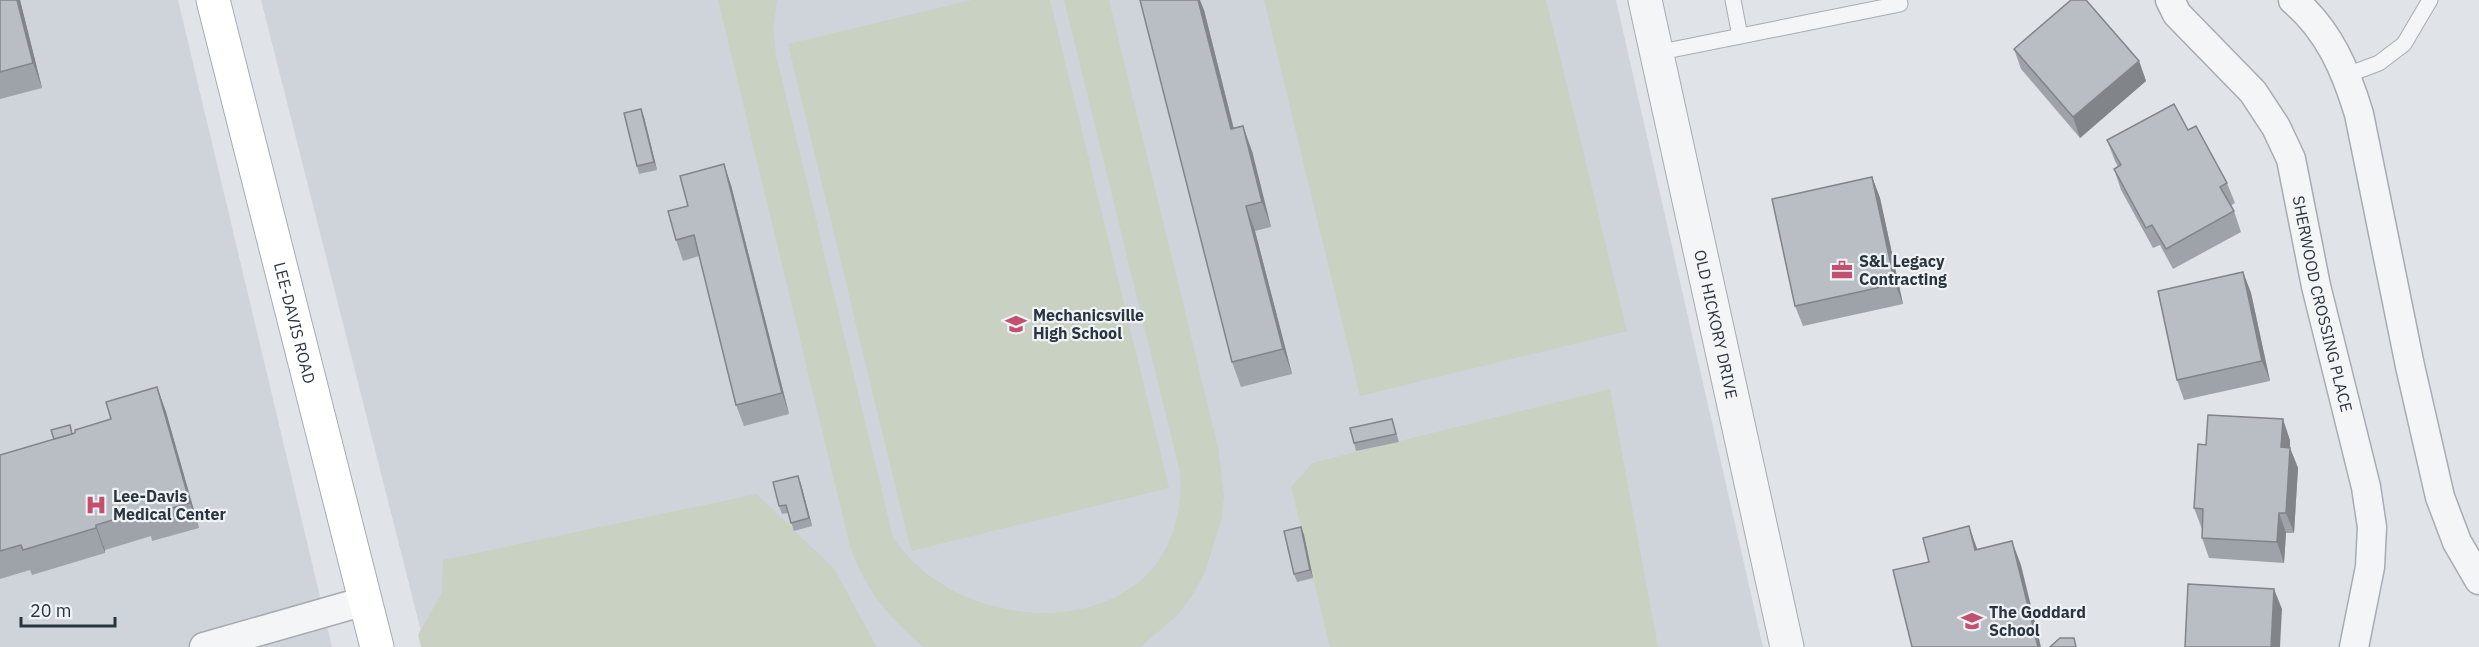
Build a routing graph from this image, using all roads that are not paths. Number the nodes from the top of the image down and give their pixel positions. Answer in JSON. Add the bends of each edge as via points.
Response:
{"nodes":[{"id":1,"x":213,"y":0,"type":"edge"},
{"id":2,"x":1645,"y":0,"type":"edge"},
{"id":3,"x":1733,"y":0,"type":"edge"},
{"id":4,"x":1899,"y":0,"type":"edge"},
{"id":5,"x":2170,"y":0,"type":"edge"},
{"id":6,"x":2293,"y":0,"type":"edge"},
{"id":7,"x":2430,"y":0,"type":"edge"},
{"id":8,"x":1740,"y":36,"type":"junction"},
{"id":9,"x":1656,"y":53,"type":"junction"},
{"id":10,"x":2347,"y":75,"type":"junction"},
{"id":11,"x":2479,"y":580,"type":"edge"},
{"id":12,"x":365,"y":601,"type":"junction"},
{"id":13,"x":204,"y":647,"type":"edge"},
{"id":14,"x":377,"y":647,"type":"edge"},
{"id":15,"x":1787,"y":647,"type":"edge"},
{"id":16,"x":2354,"y":647,"type":"edge"}],
"edges":[{"from":1,"to":12,"type":"main road","name":"LEE-DAVIS ROAD"},
{"from":2,"to":9,"type":"street","name":"OLD HICKORY DRIVE"},
{"from":3,"to":8,"type":"lane"},
{"from":4,"to":8,"type":"lane","via":[[1900,4]]},
{"from":5,"to":16,"type":"street","name":"SHERWOOD CROSSING PLACE","via":[[2177,14],[2253,92],[2291,159],[2372,526],[2370,567]]},
{"from":6,"to":10,"type":"street","via":[[2328,39]]},
{"from":7,"to":10,"type":"lane","via":[[2403,44],[2379,63]]},
{"from":8,"to":9,"type":"lane"},
{"from":9,"to":15,"type":"street","name":"OLD HICKORY DRIVE"},
{"from":10,"to":11,"type":"street","via":[[2359,114],[2440,497],[2457,542]]},
{"from":12,"to":13,"type":"street"},
{"from":12,"to":14,"type":"main road","name":"LEE-DAVIS ROAD"}]}
